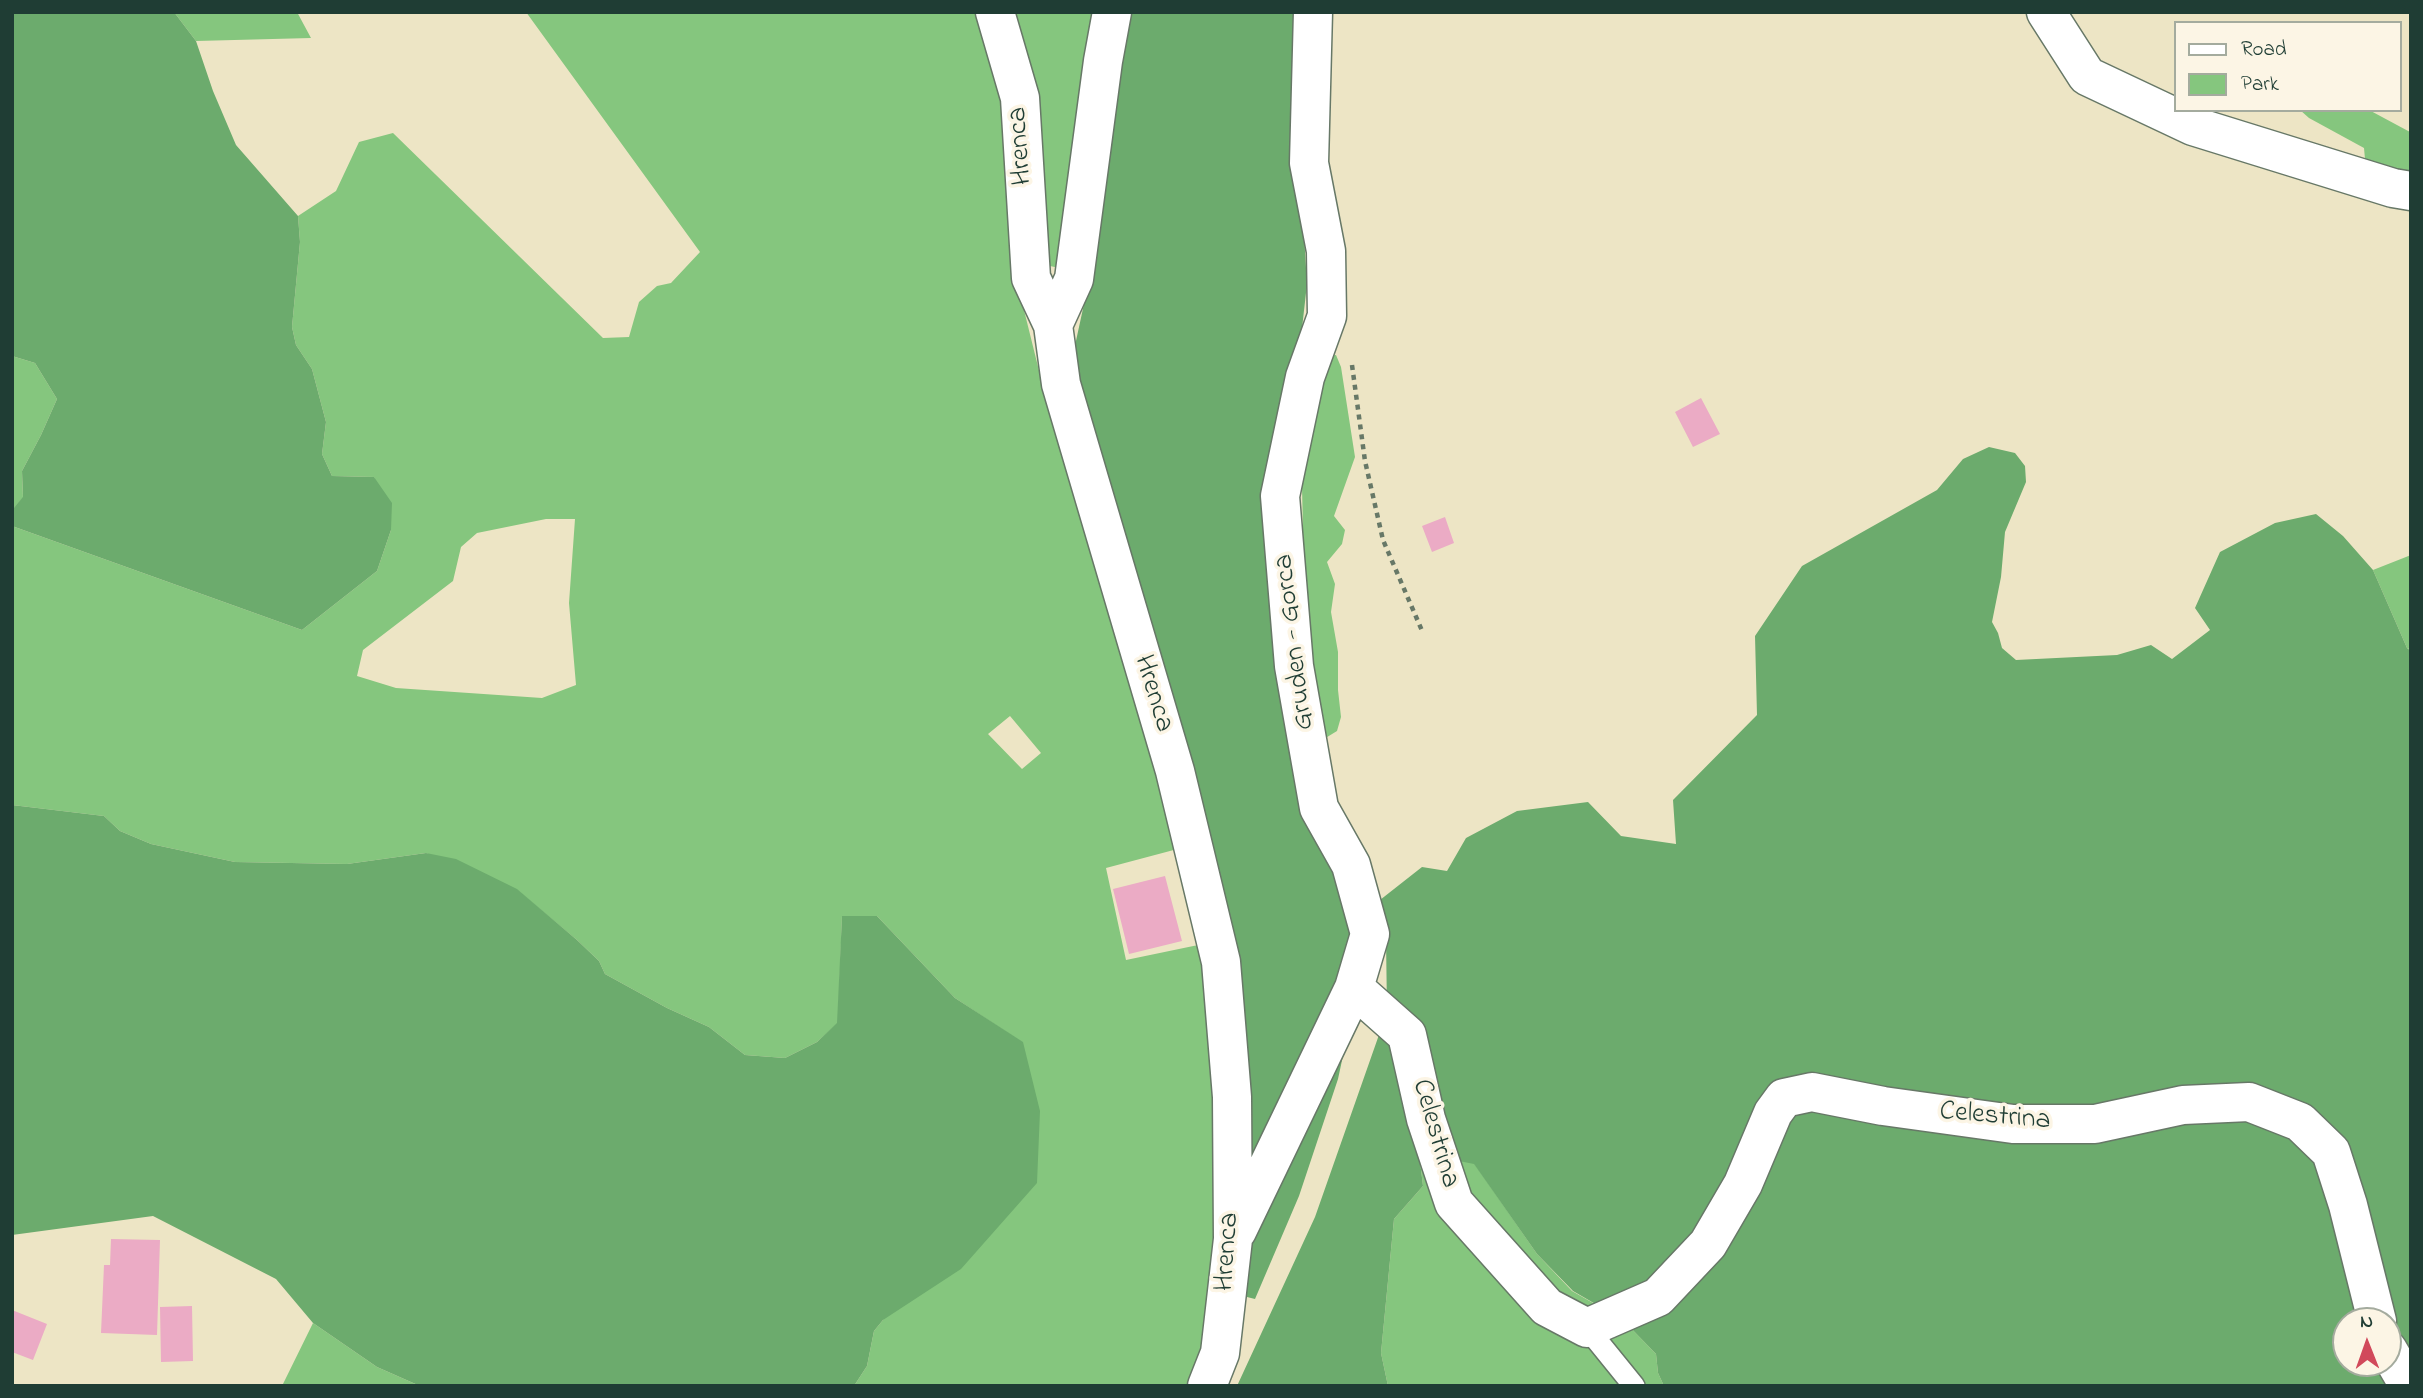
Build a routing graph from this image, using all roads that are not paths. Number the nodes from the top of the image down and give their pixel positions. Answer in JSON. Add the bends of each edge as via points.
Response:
{"nodes":[{"id":1,"x":995,"y":12,"type":"edge"},
{"id":2,"x":1112,"y":12,"type":"edge"},
{"id":3,"x":1313,"y":12,"type":"edge"},
{"id":4,"x":2046,"y":12,"type":"edge"},
{"id":5,"x":2411,"y":191,"type":"edge"},
{"id":6,"x":1053,"y":325,"type":"junction"},
{"id":7,"x":1354,"y":988,"type":"junction"},
{"id":8,"x":1233,"y":1239,"type":"junction"},
{"id":9,"x":2374,"y":1307,"type":"edge"},
{"id":10,"x":1587,"y":1328,"type":"junction"},
{"id":11,"x":1207,"y":1386,"type":"edge"},
{"id":12,"x":1634,"y":1386,"type":"edge"}],
"edges":[{"from":1,"to":6,"type":"street","name":"Hrenca","via":[[1020,98],[1031,278]]},
{"from":2,"to":6,"type":"street","via":[[1074,279]]},
{"from":3,"to":7,"type":"street","name":"Gruden - Gorca","via":[[1309,163],[1326,251],[1326,316],[1305,377],[1280,496],[1294,666],[1319,808],[1351,865],[1370,934]]},
{"from":4,"to":5,"type":"street","via":[[2087,76],[2193,127]]},
{"from":6,"to":8,"type":"street","name":"Hrenca","via":[[1061,384],[1175,771],[1221,962],[1232,1097]]},
{"from":7,"to":8,"type":"street","name":"Gruden - Gorca"},
{"from":7,"to":10,"type":"street","name":"Celestrina","via":[[1407,1034],[1426,1119],[1454,1203],[1546,1307]]},
{"from":8,"to":11,"type":"street","name":"Hrenca","via":[[1220,1353]]},
{"from":9,"to":10,"type":"street","name":"Celestrina","via":[[2331,1152],[2300,1122],[2249,1102],[2183,1105],[2095,1124],[2013,1124],[1812,1092],[1784,1098],[1773,1113],[1743,1184],[1700,1253],[1658,1297]]},
{"from":10,"to":12,"type":"lane","name":"Celestrina"}]}
